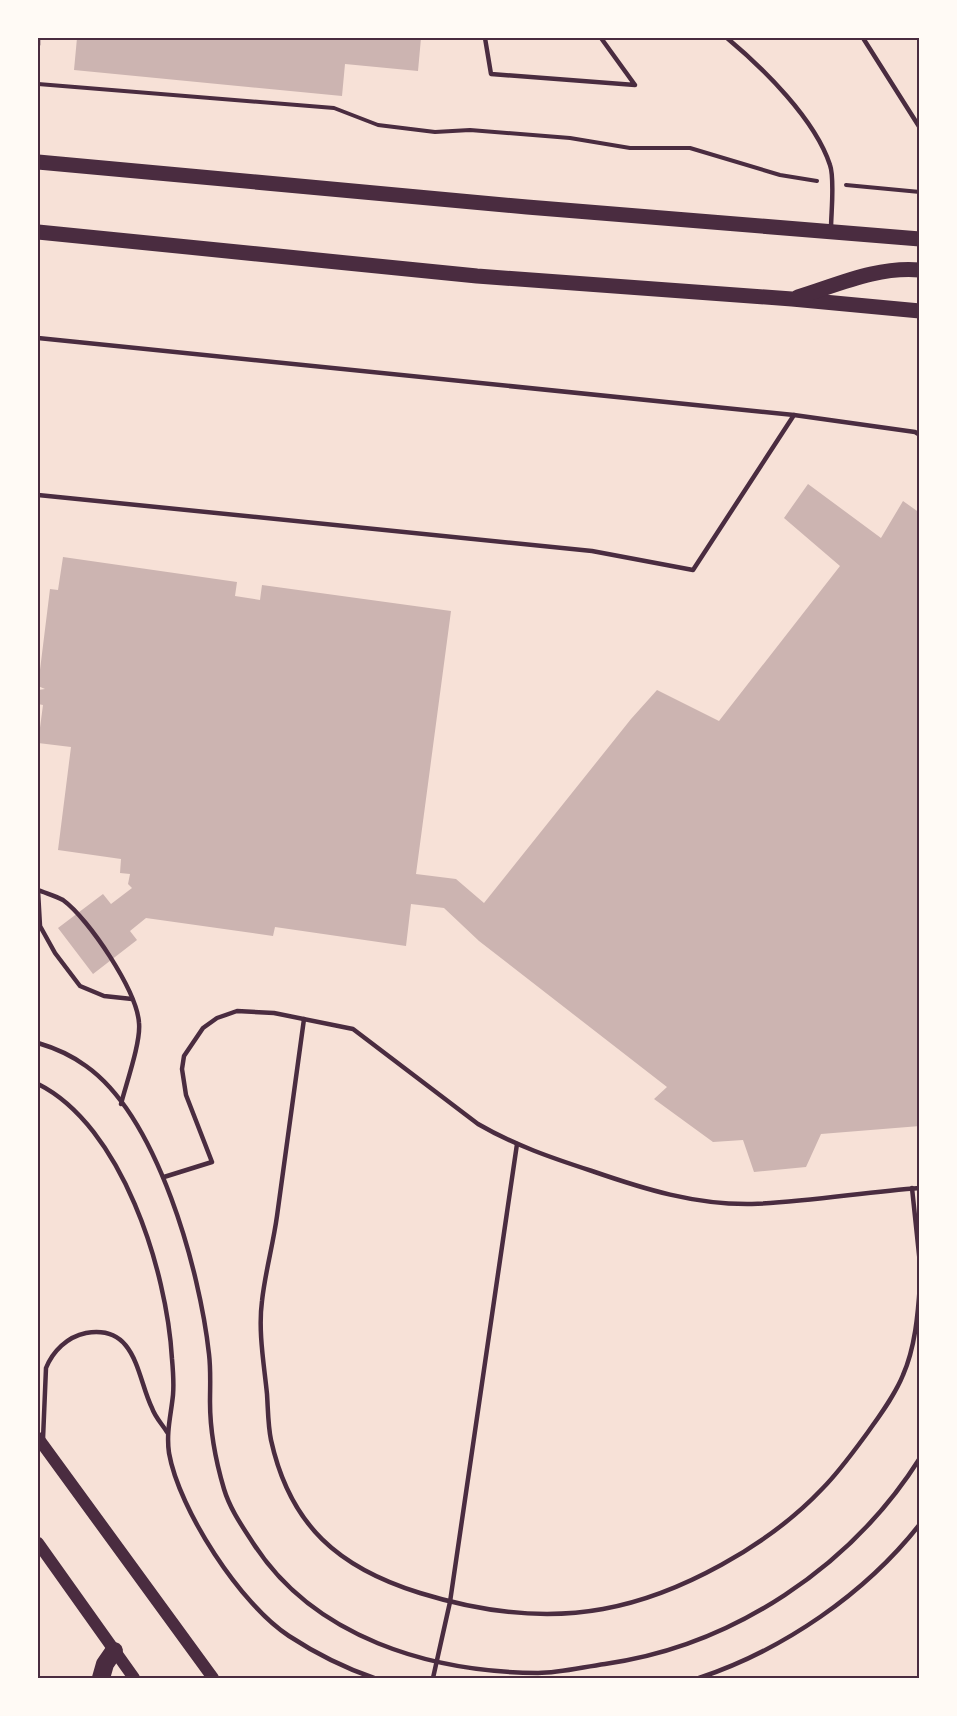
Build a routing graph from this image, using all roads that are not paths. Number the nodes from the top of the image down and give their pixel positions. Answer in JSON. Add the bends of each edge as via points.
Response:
{"nodes":[{"id":1,"x":38,"y":38,"type":"edge"},
{"id":2,"x":485,"y":38,"type":"edge"},
{"id":3,"x":601,"y":38,"type":"edge"},
{"id":4,"x":727,"y":38,"type":"edge"},
{"id":5,"x":863,"y":38,"type":"edge"},
{"id":6,"x":38,"y":45,"type":"edge"},
{"id":7,"x":920,"y":128,"type":"edge"},
{"id":8,"x":38,"y":162,"type":"edge"},
{"id":9,"x":38,"y":232,"type":"edge"},
{"id":10,"x":831,"y":232,"type":"junction"},
{"id":11,"x":920,"y":239,"type":"edge"},
{"id":12,"x":920,"y":270,"type":"edge"},
{"id":13,"x":792,"y":298,"type":"junction"},
{"id":14,"x":920,"y":311,"type":"edge"},
{"id":15,"x":38,"y":338,"type":"edge"},
{"id":16,"x":794,"y":415,"type":"junction"},
{"id":17,"x":920,"y":435,"type":"edge"},
{"id":18,"x":38,"y":495,"type":"edge"},
{"id":19,"x":38,"y":891,"type":"edge"},
{"id":20,"x":132,"y":999,"type":"junction"},
{"id":21,"x":304,"y":1019,"type":"junction"},
{"id":22,"x":38,"y":1043,"type":"edge"},
{"id":23,"x":38,"y":1084,"type":"edge"},
{"id":24,"x":121,"y":1104,"type":"junction"},
{"id":25,"x":517,"y":1144,"type":"junction"},
{"id":26,"x":164,"y":1177,"type":"junction"},
{"id":27,"x":912,"y":1188,"type":"junction"},
{"id":28,"x":920,"y":1188,"type":"edge"},
{"id":29,"x":920,"y":1264,"type":"edge"},
{"id":30,"x":920,"y":1284,"type":"edge"},
{"id":31,"x":167,"y":1432,"type":"junction"},
{"id":32,"x":40,"y":1441,"type":"edge"},
{"id":33,"x":920,"y":1458,"type":"edge"},
{"id":34,"x":920,"y":1524,"type":"edge"},
{"id":35,"x":38,"y":1543,"type":"edge"},
{"id":36,"x":450,"y":1602,"type":"junction"},
{"id":37,"x":114,"y":1651,"type":"junction"},
{"id":38,"x":438,"y":1662,"type":"junction"},
{"id":39,"x":101,"y":1678,"type":"edge"},
{"id":40,"x":134,"y":1678,"type":"edge"},
{"id":41,"x":213,"y":1678,"type":"edge"},
{"id":42,"x":374,"y":1678,"type":"edge"},
{"id":43,"x":433,"y":1678,"type":"edge"},
{"id":44,"x":699,"y":1678,"type":"edge"}],
"edges":[{"from":1,"to":6,"type":"lane"},
{"from":2,"to":3,"type":"lane","via":[[491,74],[635,85]]},
{"from":4,"to":10,"type":"lane","via":[[762,68],[806,121],[831,166]]},
{"from":5,"to":7,"type":"lane"},
{"from":8,"to":10,"type":"main road"},
{"from":9,"to":13,"type":"main road","via":[[477,276]]},
{"from":10,"to":11,"type":"main road"},
{"from":12,"to":13,"type":"main road","via":[[902,268],[872,274]]},
{"from":13,"to":14,"type":"main road"},
{"from":15,"to":16,"type":"lane"},
{"from":16,"to":17,"type":"lane"},
{"from":16,"to":18,"type":"lane","via":[[693,570],[570,549]]},
{"from":19,"to":20,"type":"lane","via":[[62,900],[76,914],[111,959]]},
{"from":19,"to":20,"type":"lane","via":[[40,926],[80,986],[104,996]]},
{"from":20,"to":24,"type":"lane","via":[[140,1024]]},
{"from":21,"to":25,"type":"lane","via":[[353,1029],[478,1124]]},
{"from":21,"to":26,"type":"lane","via":[[237,1011],[203,1028],[184,1056],[182,1082],[212,1162]]},
{"from":21,"to":36,"type":"lane","via":[[272,1252],[261,1302],[271,1440],[295,1503],[312,1530],[335,1553],[364,1572]]},
{"from":22,"to":24,"type":"lane","via":[[88,1067]]},
{"from":23,"to":31,"type":"lane","via":[[72,1106],[87,1124],[114,1164],[142,1226],[161,1286],[172,1356],[173,1393]]},
{"from":24,"to":26,"type":"lane"},
{"from":25,"to":27,"type":"lane","via":[[620,1181],[689,1200],[760,1203]]},
{"from":25,"to":36,"type":"lane"},
{"from":26,"to":38,"type":"lane","via":[[201,1306],[211,1371],[212,1434],[224,1490],[238,1520],[282,1582],[308,1606],[392,1649]]},
{"from":27,"to":28,"type":"lane"},
{"from":27,"to":29,"type":"lane"},
{"from":30,"to":36,"type":"lane","via":[[918,1316],[903,1376],[876,1420],[822,1490],[749,1547],[672,1588],[600,1609],[522,1613]]},
{"from":31,"to":32,"type":"lane","via":[[152,1408],[132,1353],[119,1340],[93,1332],[67,1341],[50,1359]]},
{"from":31,"to":42,"type":"lane","via":[[170,1455],[190,1509],[215,1555],[248,1597],[287,1635]]},
{"from":32,"to":41,"type":"main road"},
{"from":33,"to":38,"type":"lane","via":[[872,1521],[821,1568],[762,1609],[687,1645],[628,1661],[540,1673]]},
{"from":34,"to":44,"type":"lane","via":[[882,1567],[793,1634]]},
{"from":35,"to":37,"type":"main road"},
{"from":36,"to":38,"type":"lane"},
{"from":37,"to":39,"type":"highway"},
{"from":37,"to":40,"type":"main road"},
{"from":38,"to":43,"type":"lane"}]}
